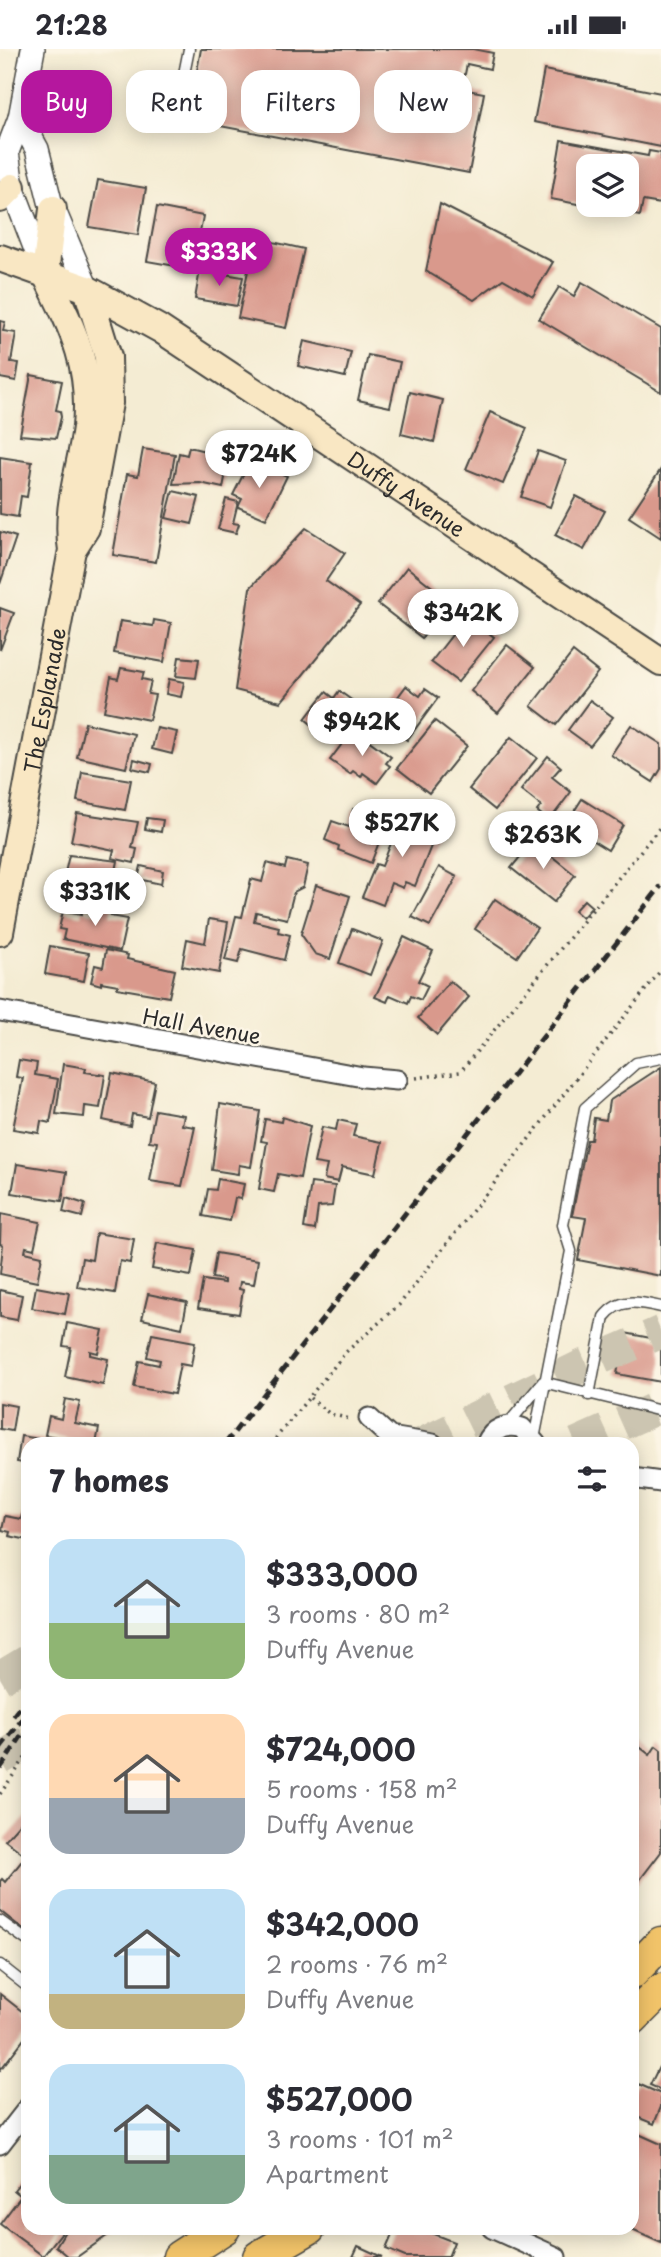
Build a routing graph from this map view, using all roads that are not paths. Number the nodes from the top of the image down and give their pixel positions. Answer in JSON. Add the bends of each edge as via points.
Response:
{"nodes":[{"id":1,"x":33,"y":49,"type":"edge"},
{"id":2,"x":188,"y":49,"type":"edge"},
{"id":3,"x":184,"y":70,"type":"edge"},
{"id":4,"x":20,"y":118,"type":"junction"},
{"id":5,"x":6,"y":193,"type":"edge"},
{"id":6,"x":53,"y":209,"type":"junction"},
{"id":7,"x":0,"y":258,"type":"edge"},
{"id":8,"x":45,"y":273,"type":"junction"},
{"id":9,"x":87,"y":289,"type":"junction"},
{"id":10,"x":80,"y":347,"type":"junction"},
{"id":11,"x":72,"y":550,"type":"junction"},
{"id":12,"x":661,"y":661,"type":"edge"},
{"id":13,"x":0,"y":932,"type":"edge"},
{"id":14,"x":0,"y":1011,"type":"edge"},
{"id":15,"x":661,"y":1058,"type":"edge"},
{"id":16,"x":397,"y":1080,"type":"road end"},
{"id":17,"x":661,"y":1307,"type":"edge"},
{"id":18,"x":543,"y":1382,"type":"junction"},
{"id":19,"x":589,"y":1395,"type":"junction"},
{"id":20,"x":661,"y":1411,"type":"edge"},
{"id":21,"x":369,"y":1418,"type":"road end"},
{"id":22,"x":506,"y":1426,"type":"junction"},
{"id":23,"x":390,"y":1437,"type":"edge"},
{"id":24,"x":489,"y":1437,"type":"edge"},
{"id":25,"x":531,"y":1437,"type":"edge"},
{"id":26,"x":536,"y":1437,"type":"edge"},
{"id":27,"x":639,"y":1479,"type":"edge"},
{"id":28,"x":661,"y":1482,"type":"edge"},
{"id":29,"x":0,"y":1921,"type":"edge"},
{"id":30,"x":21,"y":1936,"type":"edge"},
{"id":31,"x":661,"y":1944,"type":"edge"},
{"id":32,"x":0,"y":1965,"type":"edge"},
{"id":33,"x":639,"y":1966,"type":"edge"},
{"id":34,"x":21,"y":1982,"type":"edge"},
{"id":35,"x":661,"y":1990,"type":"edge"},
{"id":36,"x":639,"y":2012,"type":"edge"},
{"id":37,"x":21,"y":2118,"type":"edge"},
{"id":38,"x":0,"y":2144,"type":"edge"},
{"id":39,"x":213,"y":2235,"type":"edge"},
{"id":40,"x":297,"y":2235,"type":"edge"},
{"id":41,"x":507,"y":2235,"type":"edge"},
{"id":42,"x":179,"y":2257,"type":"edge"},
{"id":43,"x":259,"y":2257,"type":"edge"},
{"id":44,"x":556,"y":2257,"type":"edge"}],
"edges":[{"from":1,"to":4,"type":"street"},
{"from":2,"to":3,"type":"lane"},
{"from":4,"to":5,"type":"street","via":[[7,152]]},
{"from":4,"to":6,"type":"street","via":[[37,149]]},
{"from":5,"to":8,"type":"street"},
{"from":6,"to":8,"type":"main road"},
{"from":6,"to":9,"type":"street"},
{"from":7,"to":8,"type":"main road","name":"Duffy Avenue"},
{"from":8,"to":9,"type":"main road","name":"Duffy Avenue"},
{"from":8,"to":10,"type":"main road","name":"The Esplanade"},
{"from":9,"to":10,"type":"main road"},
{"from":9,"to":11,"type":"main road","name":"The Esplanade","via":[[108,357],[109,403],[86,528]]},
{"from":9,"to":12,"type":"main road","name":"Duffy Avenue","via":[[160,329]]},
{"from":10,"to":11,"type":"main road","name":"The Esplanade","via":[[87,408],[68,524]]},
{"from":11,"to":13,"type":"main road","name":"The Esplanade"},
{"from":14,"to":16,"type":"street","name":"Hall Avenue"},
{"from":15,"to":18,"type":"lane","via":[[636,1063],[585,1108],[563,1225],[571,1251]]},
{"from":17,"to":19,"type":"lane","via":[[627,1302],[612,1307],[604,1317]]},
{"from":18,"to":19,"type":"lane"},
{"from":18,"to":22,"type":"lane"},
{"from":18,"to":26,"type":"lane"},
{"from":19,"to":20,"type":"lane"},
{"from":21,"to":23,"type":"street"},
{"from":22,"to":24,"type":"street"},
{"from":22,"to":25,"type":"street","via":[[522,1428]]},
{"from":27,"to":28,"type":"street"},
{"from":29,"to":30,"type":"lane"},
{"from":31,"to":33,"type":"highway"},
{"from":32,"to":34,"type":"lane"},
{"from":35,"to":36,"type":"highway"},
{"from":37,"to":38,"type":"street"},
{"from":39,"to":42,"type":"highway"},
{"from":40,"to":43,"type":"highway"},
{"from":41,"to":44,"type":"street"}]}
